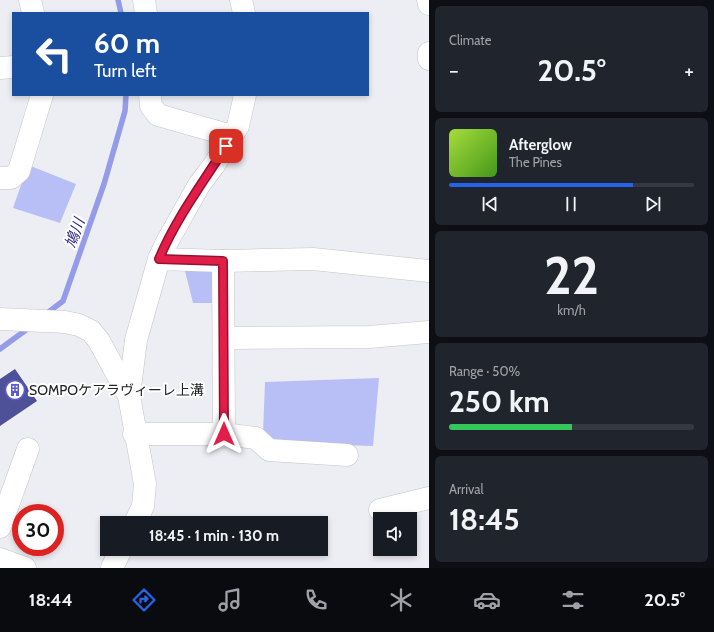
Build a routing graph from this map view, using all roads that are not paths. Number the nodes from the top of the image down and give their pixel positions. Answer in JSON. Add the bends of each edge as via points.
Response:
{"nodes":[{"id":1,"x":30,"y":0,"type":"edge"},
{"id":2,"x":144,"y":0,"type":"edge"},
{"id":3,"x":241,"y":0,"type":"edge"},
{"id":4,"x":428,"y":0,"type":"edge"},
{"id":5,"x":429,"y":4,"type":"edge"},
{"id":6,"x":33,"y":12,"type":"edge"},
{"id":7,"x":146,"y":12,"type":"edge"},
{"id":8,"x":244,"y":12,"type":"edge"},
{"id":9,"x":429,"y":53,"type":"edge"},
{"id":10,"x":429,"y":58,"type":"edge"},
{"id":11,"x":0,"y":68,"type":"edge"},
{"id":12,"x":12,"y":68,"type":"edge"},
{"id":13,"x":42,"y":96,"type":"edge"},
{"id":14,"x":150,"y":96,"type":"edge"},
{"id":15,"x":246,"y":96,"type":"edge"},
{"id":16,"x":232,"y":136,"type":"junction"},
{"id":17,"x":0,"y":178,"type":"edge"},
{"id":18,"x":159,"y":259,"type":"junction"},
{"id":19,"x":223,"y":261,"type":"junction"},
{"id":20,"x":429,"y":271,"type":"edge"},
{"id":21,"x":0,"y":319,"type":"edge"},
{"id":22,"x":429,"y":332,"type":"edge"},
{"id":23,"x":224,"y":338,"type":"junction"},
{"id":24,"x":129,"y":396,"type":"junction"},
{"id":25,"x":134,"y":434,"type":"junction"},
{"id":26,"x":224,"y":434,"type":"junction"},
{"id":27,"x":28,"y":449,"type":"dead end"},
{"id":28,"x":347,"y":455,"type":"dead end"},
{"id":29,"x":429,"y":498,"type":"edge"},
{"id":30,"x":380,"y":510,"type":"dead end"},
{"id":31,"x":138,"y":516,"type":"edge"},
{"id":32,"x":0,"y":527,"type":"edge"},
{"id":33,"x":118,"y":556,"type":"edge"},
{"id":34,"x":0,"y":559,"type":"edge"},
{"id":35,"x":25,"y":568,"type":"edge"},
{"id":36,"x":112,"y":568,"type":"edge"}],
"edges":[{"from":1,"to":6,"type":"street"},
{"from":2,"to":7,"type":"street"},
{"from":3,"to":8,"type":"street"},
{"from":4,"to":5,"type":"street"},
{"from":9,"to":10,"type":"street"},
{"from":11,"to":12,"type":"street"},
{"from":13,"to":17,"type":"street","via":[[19,171],[11,178]]},
{"from":14,"to":16,"type":"street","via":[[151,106],[158,114]]},
{"from":15,"to":16,"type":"street","via":[[238,126]]},
{"from":16,"to":18,"type":"street","via":[[199,185]]},
{"from":18,"to":19,"type":"street"},
{"from":18,"to":24,"type":"street","via":[[136,340]]},
{"from":19,"to":20,"type":"street","via":[[313,259]]},
{"from":19,"to":23,"type":"street"},
{"from":21,"to":24,"type":"street","via":[[65,322],[86,327],[94,334]]},
{"from":22,"to":23,"type":"street","via":[[369,337]]},
{"from":23,"to":26,"type":"street"},
{"from":24,"to":25,"type":"street"},
{"from":25,"to":26,"type":"street"},
{"from":25,"to":31,"type":"street","via":[[145,495]]},
{"from":26,"to":28,"type":"street","via":[[256,438],[269,450]]},
{"from":27,"to":32,"type":"street"},
{"from":29,"to":30,"type":"street"},
{"from":33,"to":36,"type":"street"},
{"from":34,"to":35,"type":"street"}]}
